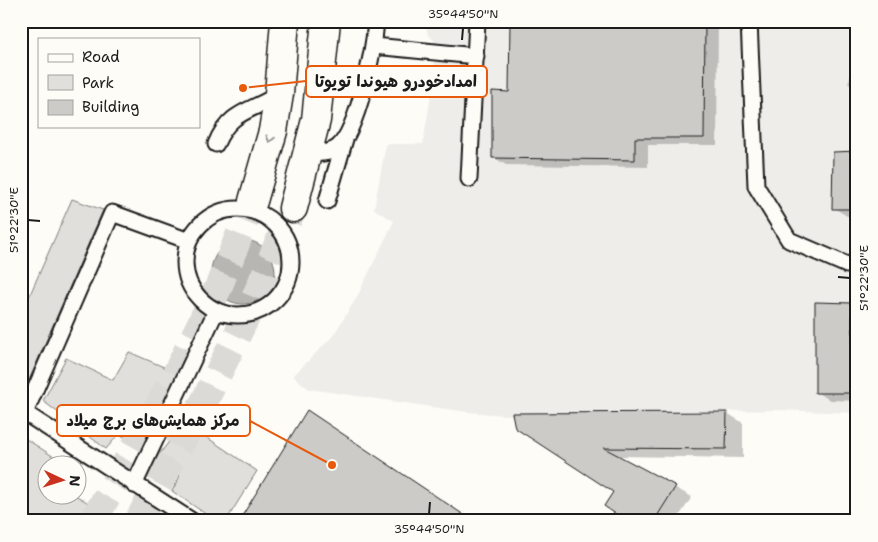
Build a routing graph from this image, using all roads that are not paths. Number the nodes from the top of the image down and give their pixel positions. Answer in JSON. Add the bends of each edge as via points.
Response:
{"nodes":[{"id":1,"x":284,"y":21,"type":"edge"},
{"id":2,"x":326,"y":21,"type":"edge"},
{"id":3,"x":376,"y":21,"type":"edge"},
{"id":4,"x":477,"y":21,"type":"edge"},
{"id":5,"x":749,"y":21,"type":"edge"},
{"id":6,"x":374,"y":46,"type":"junction"},
{"id":7,"x":476,"y":56,"type":"junction"},
{"id":8,"x":279,"y":94,"type":"junction"},
{"id":9,"x":318,"y":102,"type":"junction"},
{"id":10,"x":346,"y":136,"type":"junction"},
{"id":11,"x":216,"y":144,"type":"dead end"},
{"id":12,"x":307,"y":153,"type":"junction"},
{"id":13,"x":470,"y":179,"type":"dead end"},
{"id":14,"x":253,"y":201,"type":"tunnel mouth"},
{"id":15,"x":327,"y":201,"type":"dead end"},
{"id":16,"x":293,"y":208,"type":"tunnel mouth"},
{"id":17,"x":189,"y":241,"type":"junction"},
{"id":18,"x":857,"y":264,"type":"edge"},
{"id":19,"x":216,"y":311,"type":"junction"},
{"id":20,"x":23,"y":411,"type":"edge"},
{"id":21,"x":134,"y":485,"type":"junction"},
{"id":22,"x":192,"y":521,"type":"edge"}],
"edges":[{"from":1,"to":8,"type":"street"},
{"from":2,"to":9,"type":"street"},
{"from":3,"to":6,"type":"lane"},
{"from":4,"to":7,"type":"lane"},
{"from":5,"to":18,"type":"lane","via":[[756,186],[789,240],[846,264]]},
{"from":6,"to":7,"type":"lane"},
{"from":6,"to":10,"type":"lane","via":[[364,88]]},
{"from":7,"to":13,"type":"lane"},
{"from":8,"to":9,"type":"street"},
{"from":8,"to":11,"type":"lane","via":[[242,112],[223,127]]},
{"from":8,"to":14,"type":"street","one_way":true},
{"from":9,"to":12,"type":"street"},
{"from":10,"to":12,"type":"lane","via":[[338,147],[327,153]]},
{"from":10,"to":15,"type":"lane"},
{"from":12,"to":16,"type":"street"},
{"from":17,"to":19,"type":"lane","via":[[186,257],[189,281],[203,302]]},
{"from":17,"to":19,"type":"lane","via":[[211,217],[228,210],[246,210],[263,215],[277,226],[287,242],[291,259],[289,277],[282,294],[252,314],[234,316]]},
{"from":17,"to":20,"type":"lane","via":[[112,213]]},
{"from":19,"to":21,"type":"lane"},
{"from":20,"to":21,"type":"lane"},
{"from":21,"to":22,"type":"lane"}]}
